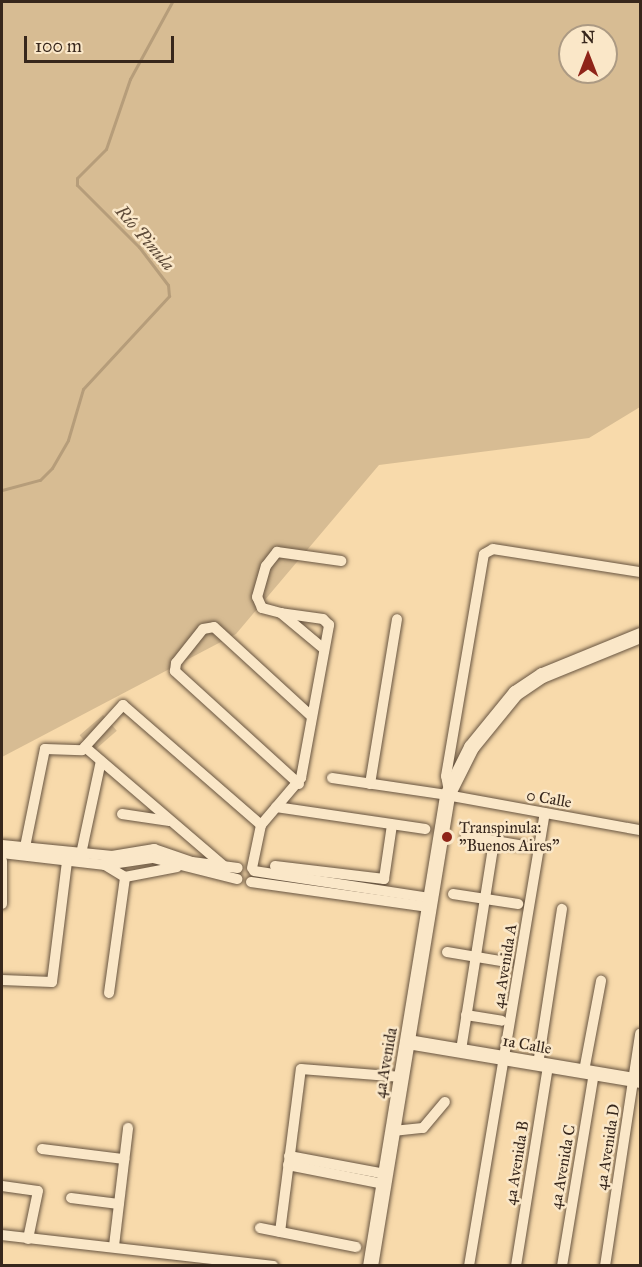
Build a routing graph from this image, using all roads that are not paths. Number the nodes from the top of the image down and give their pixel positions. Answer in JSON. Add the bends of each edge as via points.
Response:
{"nodes":[{"id":1,"x":341,"y":561,"type":"dead end"},
{"id":2,"x":640,"y":572,"type":"edge"},
{"id":3,"x":281,"y":613,"type":"junction"},
{"id":4,"x":397,"y":619,"type":"dead end"},
{"id":5,"x":640,"y":634,"type":"edge"},
{"id":6,"x":324,"y":649,"type":"junction"},
{"id":7,"x":311,"y":716,"type":"junction"},
{"id":8,"x":85,"y":747,"type":"junction"},
{"id":9,"x":101,"y":761,"type":"junction"},
{"id":10,"x":332,"y":778,"type":"dead end"},
{"id":11,"x":299,"y":784,"type":"junction"},
{"id":12,"x":370,"y":784,"type":"junction"},
{"id":13,"x":450,"y":792,"type":"junction"},
{"id":14,"x":276,"y":807,"type":"junction"},
{"id":15,"x":545,"y":813,"type":"junction"},
{"id":16,"x":122,"y":814,"type":"dead end"},
{"id":17,"x":168,"y":820,"type":"junction"},
{"id":18,"x":261,"y":825,"type":"junction"},
{"id":19,"x":392,"y":825,"type":"junction"},
{"id":20,"x":425,"y":829,"type":"dead end"},
{"id":21,"x":640,"y":830,"type":"edge"},
{"id":22,"x":466,"y":836,"type":"dead end"},
{"id":23,"x":494,"y":841,"type":"junction"},
{"id":24,"x":2,"y":845,"type":"edge"},
{"id":25,"x":524,"y":846,"type":"dead end"},
{"id":26,"x":25,"y":847,"type":"junction"},
{"id":27,"x":2,"y":853,"type":"edge"},
{"id":28,"x":81,"y":854,"type":"junction"},
{"id":29,"x":2,"y":861,"type":"edge"},
{"id":30,"x":67,"y":862,"type":"junction"},
{"id":31,"x":105,"y":865,"type":"junction"},
{"id":32,"x":275,"y":866,"type":"dead end"},
{"id":33,"x":177,"y":867,"type":"junction"},
{"id":34,"x":226,"y":867,"type":"junction"},
{"id":35,"x":248,"y":871,"type":"junction"},
{"id":36,"x":125,"y":877,"type":"junction"},
{"id":37,"x":2,"y":891,"type":"edge"},
{"id":38,"x":453,"y":894,"type":"dead end"},
{"id":39,"x":485,"y":899,"type":"junction"},
{"id":40,"x":431,"y":903,"type":"junction"},
{"id":41,"x":2,"y":904,"type":"edge"},
{"id":42,"x":518,"y":904,"type":"dead end"},
{"id":43,"x":562,"y":909,"type":"dead end"},
{"id":44,"x":447,"y":952,"type":"dead end"},
{"id":45,"x":476,"y":957,"type":"junction"},
{"id":46,"x":507,"y":962,"type":"dead end"},
{"id":47,"x":2,"y":980,"type":"edge"},
{"id":48,"x":601,"y":981,"type":"dead end"},
{"id":49,"x":109,"y":993,"type":"dead end"},
{"id":50,"x":466,"y":1015,"type":"junction"},
{"id":51,"x":502,"y":1021,"type":"dead end"},
{"id":52,"x":640,"y":1034,"type":"edge"},
{"id":53,"x":408,"y":1042,"type":"junction"},
{"id":54,"x":461,"y":1050,"type":"junction"},
{"id":55,"x":506,"y":1058,"type":"junction"},
{"id":56,"x":543,"y":1065,"type":"junction"},
{"id":57,"x":589,"y":1072,"type":"junction"},
{"id":58,"x":402,"y":1077,"type":"junction"},
{"id":59,"x":637,"y":1080,"type":"edge"},
{"id":60,"x":445,"y":1102,"type":"dead end"},
{"id":61,"x":128,"y":1128,"type":"dead end"},
{"id":62,"x":393,"y":1131,"type":"junction"},
{"id":63,"x":42,"y":1149,"type":"dead end"},
{"id":64,"x":124,"y":1159,"type":"junction"},
{"id":65,"x":288,"y":1160,"type":"junction"},
{"id":66,"x":385,"y":1179,"type":"junction"},
{"id":67,"x":2,"y":1186,"type":"edge"},
{"id":68,"x":71,"y":1198,"type":"dead end"},
{"id":69,"x":119,"y":1204,"type":"junction"},
{"id":70,"x":260,"y":1228,"type":"dead end"},
{"id":71,"x":280,"y":1232,"type":"junction"},
{"id":72,"x":2,"y":1235,"type":"edge"},
{"id":73,"x":28,"y":1239,"type":"junction"},
{"id":74,"x":114,"y":1246,"type":"junction"},
{"id":75,"x":356,"y":1247,"type":"dead end"},
{"id":76,"x":273,"y":1266,"type":"edge"},
{"id":77,"x":370,"y":1266,"type":"edge"},
{"id":78,"x":469,"y":1266,"type":"edge"},
{"id":79,"x":516,"y":1266,"type":"edge"},
{"id":80,"x":562,"y":1266,"type":"edge"},
{"id":81,"x":605,"y":1266,"type":"edge"}],
"edges":[{"from":1,"to":3,"type":"street","via":[[277,552],[266,566],[257,597],[262,608]]},
{"from":2,"to":13,"type":"street","name":"4a Avenida","via":[[493,549],[483,558],[446,776]]},
{"from":3,"to":6,"type":"street"},
{"from":3,"to":6,"type":"street","via":[[327,620]]},
{"from":4,"to":12,"type":"street"},
{"from":5,"to":13,"type":"main road","name":"4a Avenida","via":[[542,675],[515,693],[476,739]]},
{"from":6,"to":7,"type":"street"},
{"from":7,"to":11,"type":"street"},
{"from":7,"to":11,"type":"street","via":[[214,627],[203,629],[176,663],[175,671]]},
{"from":8,"to":9,"type":"street"},
{"from":8,"to":18,"type":"street","via":[[118,707],[127,705]]},
{"from":8,"to":26,"type":"street","via":[[45,749]]},
{"from":9,"to":17,"type":"street"},
{"from":9,"to":28,"type":"street"},
{"from":10,"to":12,"type":"street","name":"0 Calle"},
{"from":11,"to":14,"type":"street"},
{"from":12,"to":13,"type":"street","name":"0 Calle"},
{"from":13,"to":15,"type":"street","name":"0 Calle"},
{"from":13,"to":40,"type":"main road","name":"4a Avenida","via":[[436,834]]},
{"from":14,"to":18,"type":"street"},
{"from":14,"to":19,"type":"street"},
{"from":15,"to":21,"type":"street","name":"0 Calle"},
{"from":15,"to":55,"type":"street","name":"4a Avenida A"},
{"from":16,"to":17,"type":"street"},
{"from":17,"to":34,"type":"street"},
{"from":18,"to":35,"type":"street"},
{"from":19,"to":20,"type":"street"},
{"from":19,"to":32,"type":"street","via":[[384,879]]},
{"from":22,"to":23,"type":"street"},
{"from":23,"to":25,"type":"street"},
{"from":23,"to":39,"type":"street"},
{"from":24,"to":26,"type":"street"},
{"from":26,"to":28,"type":"street"},
{"from":27,"to":30,"type":"street"},
{"from":28,"to":34,"type":"street","via":[[154,849]]},
{"from":29,"to":37,"type":"street"},
{"from":30,"to":31,"type":"street"},
{"from":30,"to":47,"type":"street","via":[[52,982]]},
{"from":31,"to":33,"type":"street","via":[[145,857]]},
{"from":31,"to":36,"type":"street"},
{"from":33,"to":35,"type":"street","via":[[237,879]]},
{"from":33,"to":36,"type":"street"},
{"from":34,"to":35,"type":"street"},
{"from":35,"to":40,"type":"street"},
{"from":36,"to":49,"type":"street"},
{"from":37,"to":41,"type":"street"},
{"from":38,"to":39,"type":"street"},
{"from":39,"to":42,"type":"street"},
{"from":39,"to":45,"type":"street"},
{"from":40,"to":53,"type":"main road","name":"4a Avenida"},
{"from":43,"to":56,"type":"street","name":"4a Avenida B"},
{"from":44,"to":45,"type":"street"},
{"from":45,"to":46,"type":"street"},
{"from":45,"to":50,"type":"street"},
{"from":48,"to":57,"type":"street","name":"4a Avenida C"},
{"from":50,"to":51,"type":"street"},
{"from":50,"to":54,"type":"street"},
{"from":52,"to":59,"type":"street","name":"4a Avenida D"},
{"from":53,"to":54,"type":"street","name":"1a Calle"},
{"from":53,"to":58,"type":"main road","name":"4a Avenida"},
{"from":54,"to":55,"type":"street","name":"1a Calle"},
{"from":55,"to":56,"type":"street","name":"1a Calle"},
{"from":55,"to":78,"type":"street","name":"4a Avenida A"},
{"from":56,"to":57,"type":"street","name":"1a Calle"},
{"from":56,"to":79,"type":"street","name":"4a Avenida B"},
{"from":57,"to":59,"type":"street","name":"1a Calle"},
{"from":57,"to":80,"type":"street","name":"4a Avenida C"},
{"from":58,"to":62,"type":"main road","name":"4a Avenida"},
{"from":58,"to":65,"type":"street","via":[[301,1069]]},
{"from":59,"to":81,"type":"street","name":"4a Avenida D"},
{"from":60,"to":62,"type":"street","via":[[423,1128]]},
{"from":61,"to":64,"type":"street"},
{"from":62,"to":66,"type":"main road","name":"4a Avenida"},
{"from":63,"to":64,"type":"street"},
{"from":64,"to":69,"type":"street"},
{"from":65,"to":66,"type":"street"},
{"from":65,"to":71,"type":"street"},
{"from":66,"to":77,"type":"main road","name":"4a Avenida"},
{"from":67,"to":73,"type":"street","via":[[38,1191]]},
{"from":68,"to":69,"type":"street"},
{"from":69,"to":74,"type":"street"},
{"from":70,"to":71,"type":"street"},
{"from":71,"to":75,"type":"street"},
{"from":72,"to":73,"type":"street"},
{"from":73,"to":74,"type":"street"},
{"from":74,"to":76,"type":"street"}]}
